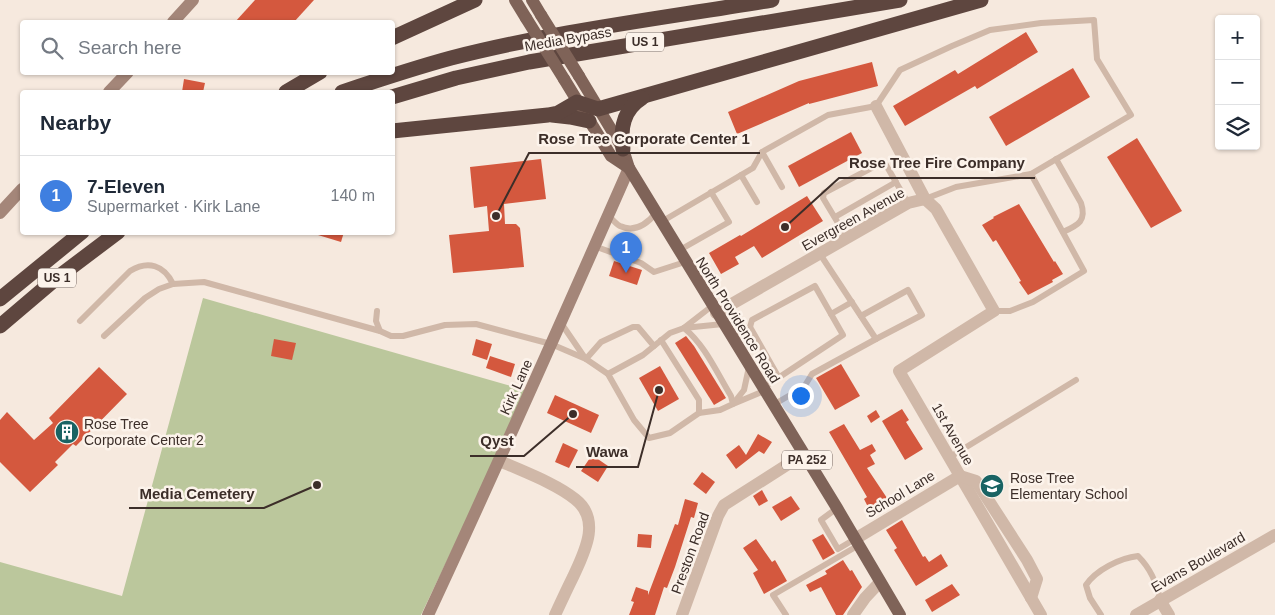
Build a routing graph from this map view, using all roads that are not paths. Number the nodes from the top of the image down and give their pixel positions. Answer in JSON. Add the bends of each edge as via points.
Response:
{"nodes":[{"id":1,"x":193,"y":0,"type":"edge"},
{"id":2,"x":474,"y":0,"type":"edge"},
{"id":3,"x":515,"y":0,"type":"edge"},
{"id":4,"x":532,"y":0,"type":"edge"},
{"id":5,"x":772,"y":0,"type":"edge"},
{"id":6,"x":900,"y":0,"type":"edge"},
{"id":7,"x":981,"y":0,"type":"edge"},
{"id":8,"x":175,"y":20,"type":"edge"},
{"id":9,"x":395,"y":37,"type":"edge"},
{"id":10,"x":125,"y":75,"type":"edge"},
{"id":11,"x":315,"y":75,"type":"edge"},
{"id":12,"x":111,"y":90,"type":"edge"},
{"id":13,"x":289,"y":90,"type":"edge"},
{"id":14,"x":348,"y":90,"type":"edge"},
{"id":15,"x":647,"y":95,"type":"junction"},
{"id":16,"x":395,"y":96,"type":"edge"},
{"id":17,"x":583,"y":97,"type":"junction"},
{"id":18,"x":876,"y":106,"type":"junction"},
{"id":19,"x":548,"y":115,"type":"junction"},
{"id":20,"x":594,"y":115,"type":"junction"},
{"id":21,"x":395,"y":130,"type":"edge"},
{"id":22,"x":623,"y":149,"type":"junction"},
{"id":23,"x":762,"y":152,"type":"junction"},
{"id":24,"x":1056,"y":159,"type":"junction"},
{"id":25,"x":628,"y":168,"type":"junction"},
{"id":26,"x":1031,"y":174,"type":"junction"},
{"id":27,"x":741,"y":175,"type":"junction"},
{"id":28,"x":896,"y":182,"type":"junction"},
{"id":29,"x":782,"y":187,"type":"dead end"},
{"id":30,"x":20,"y":191,"type":"edge"},
{"id":31,"x":711,"y":192,"type":"junction"},
{"id":32,"x":925,"y":199,"type":"junction"},
{"id":33,"x":757,"y":202,"type":"dead end"},
{"id":34,"x":908,"y":203,"type":"junction"},
{"id":35,"x":0,"y":214,"type":"edge"},
{"id":36,"x":608,"y":215,"type":"junction"},
{"id":37,"x":835,"y":217,"type":"junction"},
{"id":38,"x":658,"y":218,"type":"junction"},
{"id":39,"x":1063,"y":232,"type":"junction"},
{"id":40,"x":78,"y":235,"type":"edge"},
{"id":41,"x":114,"y":235,"type":"edge"},
{"id":42,"x":847,"y":238,"type":"junction"},
{"id":43,"x":594,"y":246,"type":"junction"},
{"id":44,"x":678,"y":251,"type":"junction"},
{"id":45,"x":820,"y":254,"type":"junction"},
{"id":46,"x":685,"y":262,"type":"junction"},
{"id":47,"x":173,"y":284,"type":"junction"},
{"id":48,"x":0,"y":299,"type":"edge"},
{"id":49,"x":852,"y":302,"type":"junction"},
{"id":50,"x":991,"y":306,"type":"junction"},
{"id":51,"x":714,"y":309,"type":"junction"},
{"id":52,"x":377,"y":311,"type":"dead end"},
{"id":53,"x":831,"y":314,"type":"junction"},
{"id":54,"x":861,"y":316,"type":"junction"},
{"id":55,"x":80,"y":321,"type":"dead end"},
{"id":56,"x":560,"y":322,"type":"junction"},
{"id":57,"x":723,"y":324,"type":"junction"},
{"id":58,"x":0,"y":326,"type":"edge"},
{"id":59,"x":750,"y":327,"type":"junction"},
{"id":60,"x":684,"y":328,"type":"junction"},
{"id":61,"x":380,"y":331,"type":"junction"},
{"id":62,"x":104,"y":336,"type":"dead end"},
{"id":63,"x":876,"y":339,"type":"junction"},
{"id":64,"x":661,"y":340,"type":"junction"},
{"id":65,"x":733,"y":340,"type":"junction"},
{"id":66,"x":551,"y":344,"type":"junction"},
{"id":67,"x":654,"y":346,"type":"junction"},
{"id":68,"x":586,"y":359,"type":"junction"},
{"id":69,"x":749,"y":366,"type":"junction"},
{"id":70,"x":608,"y":374,"type":"junction"},
{"id":71,"x":779,"y":378,"type":"junction"},
{"id":72,"x":1076,"y":380,"type":"dead end"},
{"id":73,"x":764,"y":389,"type":"junction"},
{"id":74,"x":733,"y":404,"type":"junction"},
{"id":75,"x":773,"y":405,"type":"junction"},
{"id":76,"x":699,"y":413,"type":"junction"},
{"id":77,"x":804,"y":454,"type":"junction"},
{"id":78,"x":950,"y":458,"type":"junction"},
{"id":79,"x":500,"y":461,"type":"junction"},
{"id":80,"x":960,"y":476,"type":"junction"},
{"id":81,"x":837,"y":508,"type":"junction"},
{"id":82,"x":1275,"y":535,"type":"edge"},
{"id":83,"x":857,"y":542,"type":"junction"},
{"id":84,"x":880,"y":582,"type":"junction"},
{"id":85,"x":1160,"y":600,"type":"junction"},
{"id":86,"x":428,"y":615,"type":"edge"},
{"id":87,"x":555,"y":615,"type":"edge"},
{"id":88,"x":682,"y":615,"type":"edge"},
{"id":89,"x":786,"y":615,"type":"edge"},
{"id":90,"x":853,"y":615,"type":"edge"},
{"id":91,"x":900,"y":615,"type":"edge"},
{"id":92,"x":1041,"y":615,"type":"edge"},
{"id":93,"x":1101,"y":615,"type":"edge"},
{"id":94,"x":1136,"y":615,"type":"edge"},
{"id":95,"x":1169,"y":615,"type":"edge"}],
"edges":[{"from":1,"to":8,"type":"street"},
{"from":2,"to":9,"type":"highway"},
{"from":3,"to":17,"type":"main road","bridge":true,"via":[[564,79]]},
{"from":4,"to":17,"type":"main road","bridge":true,"via":[[579,76]]},
{"from":5,"to":14,"type":"highway","name":"Media Bypass","number":"US 1","via":[[488,49]]},
{"from":6,"to":16,"type":"highway","name":"Media Bypass","number":"US 1","via":[[538,60],[456,78]]},
{"from":7,"to":15,"type":"highway"},
{"from":10,"to":12,"type":"street"},
{"from":11,"to":13,"type":"highway"},
{"from":15,"to":20,"type":"highway"},
{"from":15,"to":22,"type":"highway","via":[[630,108],[625,117]]},
{"from":17,"to":19,"type":"highway","via":[[566,109]]},
{"from":17,"to":20,"type":"highway"},
{"from":18,"to":23,"type":"lane","via":[[828,115]]},
{"from":18,"to":24,"type":"lane","via":[[900,70],[982,33],[1040,23],[1094,20],[1097,59],[1131,115]]},
{"from":18,"to":32,"type":"street"},
{"from":19,"to":20,"type":"highway"},
{"from":19,"to":21,"type":"highway"},
{"from":20,"to":22,"type":"main road","name":"North Providence Road","number":"PA 252"},
{"from":20,"to":25,"type":"main road","name":"North Providence Road","number":"PA 252","via":[[611,156]]},
{"from":22,"to":25,"type":"main road","name":"North Providence Road","number":"PA 252"},
{"from":23,"to":27,"type":"lane","via":[[753,168]]},
{"from":23,"to":29,"type":"lane"},
{"from":24,"to":26,"type":"lane"},
{"from":24,"to":39,"type":"lane","via":[[1084,210],[1077,225]]},
{"from":25,"to":36,"type":"street","name":"Kirk Lane"},
{"from":25,"to":38,"type":"main road","name":"North Providence Road","number":"PA 252"},
{"from":26,"to":32,"type":"lane","via":[[956,187]]},
{"from":26,"to":39,"type":"lane"},
{"from":27,"to":31,"type":"lane"},
{"from":27,"to":33,"type":"lane"},
{"from":28,"to":34,"type":"lane"},
{"from":28,"to":37,"type":"lane"},
{"from":28,"to":37,"type":"lane","via":[[886,165],[881,164],[824,193]]},
{"from":30,"to":35,"type":"street"},
{"from":31,"to":38,"type":"lane"},
{"from":31,"to":44,"type":"lane","via":[[730,222]]},
{"from":32,"to":34,"type":"street","name":"Evergreen Avenue"},
{"from":32,"to":50,"type":"street","name":"Evergreen Avenue","via":[[936,209]]},
{"from":34,"to":42,"type":"street","name":"Evergreen Avenue"},
{"from":36,"to":38,"type":"lane","via":[[620,226],[629,228],[641,227]]},
{"from":36,"to":43,"type":"street","name":"Kirk Lane"},
{"from":37,"to":42,"type":"lane"},
{"from":38,"to":44,"type":"main road","name":"North Providence Road","number":"PA 252"},
{"from":39,"to":50,"type":"lane","via":[[1084,271],[1033,302],[1010,311]]},
{"from":40,"to":48,"type":"highway","number":"US 1"},
{"from":41,"to":58,"type":"highway","number":"US 1"},
{"from":42,"to":45,"type":"street","name":"Evergreen Avenue"},
{"from":43,"to":46,"type":"lane","via":[[641,263],[654,272]]},
{"from":43,"to":56,"type":"street","name":"Kirk Lane"},
{"from":44,"to":46,"type":"main road","name":"North Providence Road","number":"PA 252"},
{"from":45,"to":49,"type":"lane"},
{"from":45,"to":51,"type":"street","name":"Evergreen Avenue"},
{"from":46,"to":51,"type":"main road","name":"North Providence Road","number":"PA 252"},
{"from":47,"to":55,"type":"lane","via":[[159,267],[149,264],[138,266]]},
{"from":47,"to":61,"type":"lane","via":[[204,282]]},
{"from":47,"to":62,"type":"lane","via":[[145,298]]},
{"from":49,"to":53,"type":"lane"},
{"from":49,"to":54,"type":"lane"},
{"from":50,"to":78,"type":"street","name":"1st Avenue","via":[[899,371]]},
{"from":51,"to":57,"type":"main road","name":"North Providence Road","number":"PA 252"},
{"from":51,"to":60,"type":"lane"},
{"from":52,"to":61,"type":"lane"},
{"from":53,"to":59,"type":"lane","via":[[815,286],[752,320]]},
{"from":53,"to":71,"type":"lane","via":[[843,335]]},
{"from":54,"to":63,"type":"lane"},
{"from":54,"to":63,"type":"lane","via":[[908,290],[922,315]]},
{"from":56,"to":66,"type":"street","name":"Kirk Lane"},
{"from":56,"to":68,"type":"lane"},
{"from":57,"to":60,"type":"lane"},
{"from":57,"to":65,"type":"main road","name":"North Providence Road","number":"PA 252"},
{"from":59,"to":65,"type":"lane"},
{"from":59,"to":71,"type":"lane"},
{"from":60,"to":64,"type":"lane"},
{"from":60,"to":74,"type":"lane","via":[[701,346]]},
{"from":61,"to":66,"type":"lane","via":[[391,336],[403,336],[445,325],[476,324]]},
{"from":63,"to":75,"type":"lane","via":[[812,374],[804,386]]},
{"from":64,"to":67,"type":"lane"},
{"from":64,"to":76,"type":"lane","via":[[699,400]]},
{"from":65,"to":69,"type":"main road","name":"North Providence Road","number":"PA 252"},
{"from":66,"to":68,"type":"lane"},
{"from":66,"to":79,"type":"street","name":"Kirk Lane"},
{"from":67,"to":68,"type":"lane","via":[[638,327],[633,327],[602,342]]},
{"from":67,"to":70,"type":"lane"},
{"from":68,"to":70,"type":"lane"},
{"from":69,"to":73,"type":"main road","name":"North Providence Road","number":"PA 252"},
{"from":69,"to":74,"type":"lane","via":[[744,390]]},
{"from":70,"to":76,"type":"lane","via":[[634,420],[649,438],[670,433]]},
{"from":71,"to":73,"type":"lane"},
{"from":72,"to":78,"type":"lane"},
{"from":73,"to":74,"type":"lane"},
{"from":73,"to":75,"type":"main road","name":"North Providence Road","number":"PA 252"},
{"from":74,"to":76,"type":"lane"},
{"from":75,"to":77,"type":"main road","name":"North Providence Road","number":"PA 252"},
{"from":77,"to":81,"type":"main road","name":"North Providence Road","number":"PA 252"},
{"from":77,"to":88,"type":"street","name":"Preston Road","via":[[724,505]]},
{"from":78,"to":80,"type":"street","name":"1st Avenue"},
{"from":79,"to":86,"type":"street","name":"Kirk Lane"},
{"from":79,"to":87,"type":"street","via":[[565,492],[577,500],[586,513],[590,526],[588,540]]},
{"from":80,"to":83,"type":"street","name":"School Lane"},
{"from":80,"to":92,"type":"street","name":"1st Avenue"},
{"from":81,"to":83,"type":"main road","name":"North Providence Road","number":"PA 252"},
{"from":81,"to":83,"type":"lane","via":[[821,520],[838,549]]},
{"from":82,"to":85,"type":"street","name":"Evans Boulevard"},
{"from":83,"to":84,"type":"main road","name":"North Providence Road","number":"PA 252"},
{"from":83,"to":89,"type":"lane","via":[[772,595]]},
{"from":84,"to":90,"type":"street"},
{"from":84,"to":91,"type":"main road","name":"North Providence Road","number":"PA 252"},
{"from":85,"to":93,"type":"lane","via":[[1157,584],[1146,565],[1138,556],[1127,557],[1090,579],[1086,586]]},
{"from":85,"to":94,"type":"street","name":"Evans Boulevard"},
{"from":85,"to":95,"type":"street"}]}
